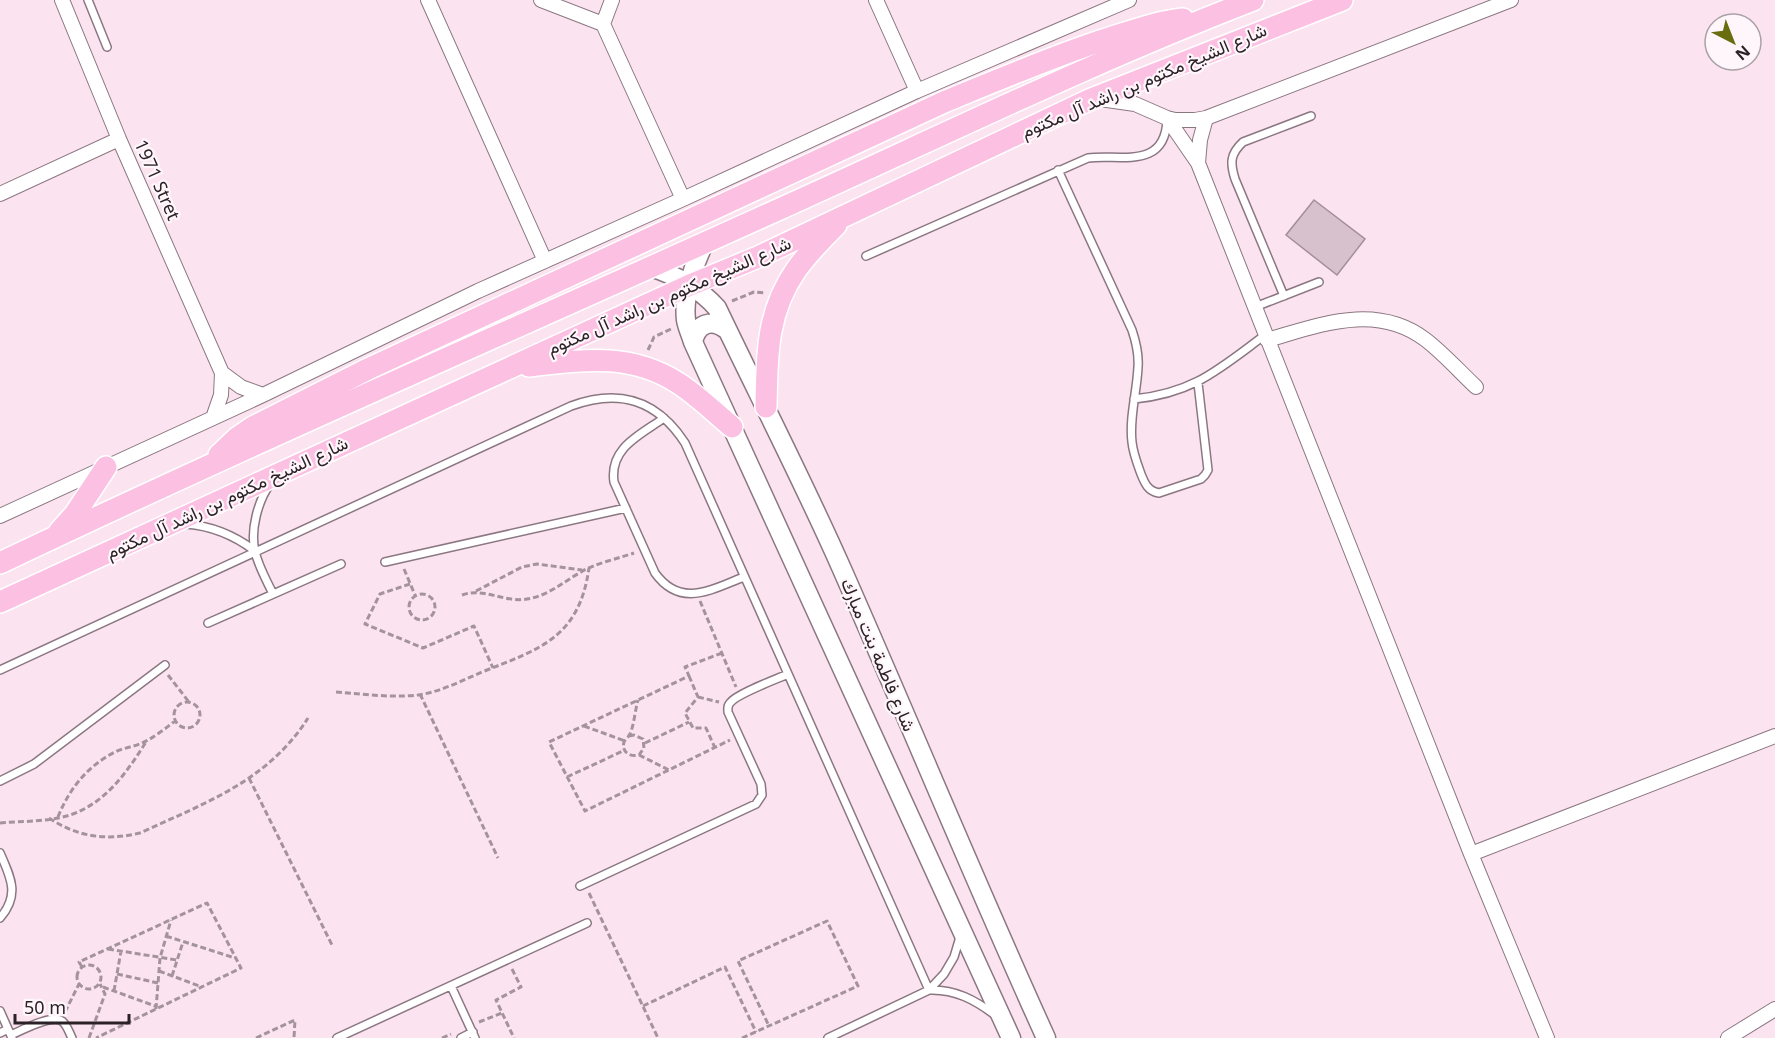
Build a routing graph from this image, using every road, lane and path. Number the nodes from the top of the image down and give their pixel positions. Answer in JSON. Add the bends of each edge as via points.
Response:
{"nodes":[{"id":1,"x":62,"y":0,"type":"edge"},
{"id":2,"x":88,"y":0,"type":"edge"},
{"id":3,"x":428,"y":0,"type":"edge"},
{"id":4,"x":541,"y":0,"type":"edge"},
{"id":5,"x":612,"y":0,"type":"edge"},
{"id":6,"x":876,"y":0,"type":"edge"},
{"id":7,"x":1130,"y":0,"type":"edge"},
{"id":8,"x":1253,"y":0,"type":"edge"},
{"id":9,"x":1342,"y":0,"type":"edge"},
{"id":10,"x":1510,"y":0,"type":"edge"},
{"id":11,"x":1208,"y":18,"type":"junction"},
{"id":12,"x":603,"y":24,"type":"junction"},
{"id":13,"x":107,"y":47,"type":"dead end"},
{"id":14,"x":917,"y":91,"type":"junction"},
{"id":15,"x":1089,"y":100,"type":"junction"},
{"id":16,"x":1311,"y":116,"type":"dead end"},
{"id":17,"x":1167,"y":118,"type":"junction"},
{"id":18,"x":1206,"y":118,"type":"junction"},
{"id":19,"x":119,"y":139,"type":"junction"},
{"id":20,"x":1198,"y":163,"type":"junction"},
{"id":21,"x":1058,"y":170,"type":"junction"},
{"id":22,"x":0,"y":195,"type":"edge"},
{"id":23,"x":683,"y":199,"type":"junction"},
{"id":24,"x":774,"y":212,"type":"junction"},
{"id":25,"x":845,"y":215,"type":"junction"},
{"id":26,"x":705,"y":242,"type":"junction"},
{"id":27,"x":866,"y":256,"type":"dead end"},
{"id":28,"x":758,"y":257,"type":"junction"},
{"id":29,"x":544,"y":261,"type":"junction"},
{"id":30,"x":650,"y":267,"type":"junction"},
{"id":31,"x":1319,"y":282,"type":"dead end"},
{"id":32,"x":690,"y":285,"type":"junction"},
{"id":33,"x":593,"y":292,"type":"junction"},
{"id":34,"x":753,"y":292,"type":"dead end"},
{"id":35,"x":1284,"y":296,"type":"junction"},
{"id":36,"x":1255,"y":306,"type":"junction"},
{"id":37,"x":717,"y":308,"type":"junction"},
{"id":38,"x":618,"y":320,"type":"junction"},
{"id":39,"x":727,"y":330,"type":"junction"},
{"id":40,"x":1266,"y":337,"type":"junction"},
{"id":41,"x":693,"y":342,"type":"junction"},
{"id":42,"x":510,"y":368,"type":"junction"},
{"id":43,"x":222,"y":373,"type":"junction"},
{"id":44,"x":1197,"y":383,"type":"junction"},
{"id":45,"x":1476,"y":387,"type":"dead end"},
{"id":46,"x":263,"y":395,"type":"junction"},
{"id":47,"x":1134,"y":399,"type":"junction"},
{"id":48,"x":766,"y":407,"type":"junction"},
{"id":49,"x":213,"y":418,"type":"junction"},
{"id":50,"x":664,"y":418,"type":"junction"},
{"id":51,"x":732,"y":427,"type":"junction"},
{"id":52,"x":210,"y":466,"type":"junction"},
{"id":53,"x":105,"y":467,"type":"junction"},
{"id":54,"x":274,"y":476,"type":"junction"},
{"id":55,"x":626,"y":508,"type":"junction"},
{"id":56,"x":0,"y":516,"type":"edge"},
{"id":57,"x":169,"y":525,"type":"junction"},
{"id":58,"x":55,"y":536,"type":"junction"},
{"id":59,"x":645,"y":550,"type":"junction"},
{"id":60,"x":255,"y":551,"type":"junction"},
{"id":61,"x":400,"y":559,"type":"junction"},
{"id":62,"x":0,"y":562,"type":"edge"},
{"id":63,"x":385,"y":562,"type":"dead end"},
{"id":64,"x":341,"y":564,"type":"dead end"},
{"id":65,"x":589,"y":568,"type":"junction"},
{"id":66,"x":582,"y":570,"type":"junction"},
{"id":67,"x":744,"y":577,"type":"junction"},
{"id":68,"x":410,"y":584,"type":"junction"},
{"id":69,"x":474,"y":592,"type":"junction"},
{"id":70,"x":273,"y":594,"type":"junction"},
{"id":71,"x":697,"y":594,"type":"junction"},
{"id":72,"x":415,"y":595,"type":"junction"},
{"id":73,"x":462,"y":595,"type":"dead end"},
{"id":74,"x":0,"y":602,"type":"edge"},
{"id":75,"x":208,"y":623,"type":"dead end"},
{"id":76,"x":722,"y":653,"type":"junction"},
{"id":77,"x":164,"y":666,"type":"joint"},
{"id":78,"x":493,"y":668,"type":"junction"},
{"id":79,"x":0,"y":670,"type":"edge"},
{"id":80,"x":788,"y":674,"type":"junction"},
{"id":81,"x":689,"y":676,"type":"junction"},
{"id":82,"x":336,"y":692,"type":"dead end"},
{"id":83,"x":420,"y":694,"type":"junction"},
{"id":84,"x":740,"y":696,"type":"junction"},
{"id":85,"x":698,"y":697,"type":"junction"},
{"id":86,"x":638,"y":700,"type":"junction"},
{"id":87,"x":189,"y":702,"type":"junction"},
{"id":88,"x":729,"y":704,"type":"junction"},
{"id":89,"x":308,"y":718,"type":"dead end"},
{"id":90,"x":689,"y":721,"type":"junction"},
{"id":91,"x":176,"y":722,"type":"junction"},
{"id":92,"x":583,"y":725,"type":"junction"},
{"id":93,"x":629,"y":736,"type":"junction"},
{"id":94,"x":740,"y":736,"type":"junction"},
{"id":95,"x":1775,"y":736,"type":"edge"},
{"id":96,"x":625,"y":741,"type":"junction"},
{"id":97,"x":146,"y":742,"type":"junction"},
{"id":98,"x":645,"y":743,"type":"junction"},
{"id":99,"x":715,"y":748,"type":"junction"},
{"id":100,"x":625,"y":750,"type":"junction"},
{"id":101,"x":639,"y":755,"type":"junction"},
{"id":102,"x":669,"y":770,"type":"junction"},
{"id":103,"x":567,"y":777,"type":"junction"},
{"id":104,"x":249,"y":778,"type":"junction"},
{"id":105,"x":0,"y":781,"type":"edge"},
{"id":106,"x":58,"y":817,"type":"junction"},
{"id":107,"x":49,"y":818,"type":"junction"},
{"id":108,"x":0,"y":823,"type":"edge"},
{"id":109,"x":0,"y":853,"type":"edge"},
{"id":110,"x":1471,"y":854,"type":"junction"},
{"id":111,"x":498,"y":858,"type":"dead end"},
{"id":112,"x":582,"y":885,"type":"joint"},
{"id":113,"x":0,"y":918,"type":"edge"},
{"id":114,"x":172,"y":919,"type":"junction"},
{"id":115,"x":587,"y":923,"type":"dead end"},
{"id":116,"x":961,"y":928,"type":"junction"},
{"id":117,"x":166,"y":936,"type":"junction"},
{"id":118,"x":183,"y":942,"type":"junction"},
{"id":119,"x":332,"y":945,"type":"dead end"},
{"id":120,"x":107,"y":949,"type":"junction"},
{"id":121,"x":121,"y":951,"type":"junction"},
{"id":122,"x":160,"y":958,"type":"junction"},
{"id":123,"x":236,"y":958,"type":"junction"},
{"id":124,"x":177,"y":960,"type":"junction"},
{"id":125,"x":508,"y":960,"type":"junction"},
{"id":126,"x":82,"y":967,"type":"junction"},
{"id":127,"x":159,"y":971,"type":"junction"},
{"id":128,"x":117,"y":974,"type":"junction"},
{"id":129,"x":172,"y":976,"type":"junction"},
{"id":130,"x":158,"y":983,"type":"junction"},
{"id":131,"x":79,"y":984,"type":"junction"},
{"id":132,"x":101,"y":985,"type":"junction"},
{"id":133,"x":451,"y":986,"type":"junction"},
{"id":134,"x":202,"y":987,"type":"junction"},
{"id":135,"x":929,"y":990,"type":"junction"},
{"id":136,"x":114,"y":991,"type":"junction"},
{"id":137,"x":643,"y":1006,"type":"junction"},
{"id":138,"x":156,"y":1008,"type":"junction"},
{"id":139,"x":1775,"y":1009,"type":"edge"},
{"id":140,"x":0,"y":1011,"type":"edge"},
{"id":141,"x":502,"y":1013,"type":"junction"},
{"id":142,"x":60,"y":1020,"type":"junction"},
{"id":143,"x":769,"y":1026,"type":"junction"},
{"id":144,"x":1008,"y":1030,"type":"edge"},
{"id":145,"x":473,"y":1032,"type":"edge"},
{"id":146,"x":756,"y":1032,"type":"junction"},
{"id":147,"x":0,"y":1033,"type":"edge"},
{"id":148,"x":10,"y":1034,"type":"edge"},
{"id":149,"x":72,"y":1038,"type":"edge"},
{"id":150,"x":89,"y":1038,"type":"edge"},
{"id":151,"x":96,"y":1038,"type":"edge"},
{"id":152,"x":256,"y":1038,"type":"edge"},
{"id":153,"x":294,"y":1038,"type":"edge"},
{"id":154,"x":337,"y":1038,"type":"edge"},
{"id":155,"x":461,"y":1038,"type":"edge"},
{"id":156,"x":514,"y":1038,"type":"edge"},
{"id":157,"x":658,"y":1038,"type":"edge"},
{"id":158,"x":742,"y":1038,"type":"edge"},
{"id":159,"x":828,"y":1038,"type":"edge"},
{"id":160,"x":1046,"y":1038,"type":"edge"},
{"id":161,"x":1547,"y":1038,"type":"edge"},
{"id":162,"x":1728,"y":1038,"type":"edge"}],
"edges":[{"from":1,"to":19,"type":"street","name":"1971 Stret"},
{"from":2,"to":13,"type":"lane"},
{"from":3,"to":29,"type":"street"},
{"from":4,"to":12,"type":"street"},
{"from":5,"to":12,"type":"street"},
{"from":6,"to":14,"type":"street"},
{"from":7,"to":14,"type":"street"},
{"from":8,"to":11,"type":"main road","name":"شارع الشيخ مكتوم بن راشد آل مكتوم"},
{"from":9,"to":15,"type":"main road","name":"شارع الشيخ مكتوم بن راشد آل مكتوم"},
{"from":10,"to":18,"type":"street"},
{"from":11,"to":24,"type":"main road","name":"شارع الشيخ مكتوم بن راشد آل مكتوم"},
{"from":11,"to":52,"type":"main road","via":[[1172,20],[1137,29],[945,102],[319,393],[253,427],[222,451]]},
{"from":12,"to":23,"type":"street"},
{"from":14,"to":23,"type":"street"},
{"from":15,"to":17,"type":"street","via":[[1135,104]]},
{"from":15,"to":25,"type":"main road","name":"شارع الشيخ مكتوم بن راشد آل مكتوم"},
{"from":16,"to":35,"type":"lane","via":[[1243,142],[1232,159],[1235,179]]},
{"from":17,"to":18,"type":"street"},
{"from":17,"to":20,"type":"street"},
{"from":17,"to":21,"type":"lane","via":[[1162,142],[1142,157],[1088,158]]},
{"from":18,"to":20,"type":"street"},
{"from":19,"to":22,"type":"street"},
{"from":19,"to":43,"type":"street","name":"1971 Stret"},
{"from":20,"to":36,"type":"street"},
{"from":21,"to":27,"type":"lane"},
{"from":21,"to":47,"type":"lane","via":[[1134,336],[1138,353]]},
{"from":23,"to":29,"type":"street"},
{"from":24,"to":26,"type":"main road","name":"شارع الشيخ مكتوم بن راشد آل مكتوم"},
{"from":24,"to":28,"type":"main road","via":[[747,244],[752,255]]},
{"from":25,"to":28,"type":"main road","name":"شارع الشيخ مكتوم بن راشد آل مكتوم"},
{"from":25,"to":48,"type":"main road","via":[[806,256],[782,294],[769,335]]},
{"from":26,"to":30,"type":"main road","name":"شارع الشيخ مكتوم بن راشد آل مكتوم"},
{"from":26,"to":32,"type":"street","name":"شارع فاطمة بنت مبارك"},
{"from":28,"to":32,"type":"main road","name":"شارع الشيخ مكتوم بن راشد آل مكتوم"},
{"from":29,"to":46,"type":"street"},
{"from":30,"to":32,"type":"street","name":"شارع فاطمة بنت مبارك"},
{"from":30,"to":33,"type":"main road","name":"شارع الشيخ مكتوم بن راشد آل مكتوم"},
{"from":31,"to":35,"type":"lane"},
{"from":32,"to":37,"type":"street","name":"شارع فاطمة بنت مبارك"},
{"from":32,"to":38,"type":"main road","name":"شارع الشيخ مكتوم بن راشد آل مكتوم"},
{"from":32,"to":41,"type":"street","name":"شارع فاطمة بنت مبارك","via":[[686,322]]},
{"from":33,"to":38,"type":"main road","via":[[612,293],[620,299]]},
{"from":33,"to":52,"type":"main road","name":"شارع الشيخ مكتوم بن راشد آل مكتوم"},
{"from":34,"to":37,"type":"path"},
{"from":35,"to":36,"type":"lane"},
{"from":36,"to":40,"type":"street"},
{"from":37,"to":39,"type":"street","name":"شارع فاطمة بنت مبارك"},
{"from":38,"to":42,"type":"main road","name":"شارع الشيخ مكتوم بن راشد آل مكتوم"},
{"from":39,"to":41,"type":"street","via":[[720,324],[702,326]]},
{"from":39,"to":48,"type":"street","name":"شارع فاطمة بنت مبارك"},
{"from":40,"to":44,"type":"lane"},
{"from":40,"to":45,"type":"street","via":[[1352,319],[1390,323],[1424,339]]},
{"from":40,"to":110,"type":"street"},
{"from":41,"to":51,"type":"street","name":"شارع فاطمة بنت مبارك"},
{"from":42,"to":51,"type":"main road","via":[[595,359],[639,366],[678,383]]},
{"from":42,"to":54,"type":"main road","name":"شارع الشيخ مكتوم بن راشد آل مكتوم"},
{"from":43,"to":46,"type":"street","via":[[241,387]]},
{"from":43,"to":49,"type":"street","via":[[221,395]]},
{"from":44,"to":47,"type":"lane","via":[[1178,392]]},
{"from":44,"to":47,"type":"lane","via":[[1208,470],[1201,479],[1159,493],[1148,488],[1136,460],[1131,435]]},
{"from":46,"to":49,"type":"street"},
{"from":48,"to":160,"type":"street","name":"شارع فاطمة بنت مبارك","via":[[840,566]]},
{"from":49,"to":53,"type":"street"},
{"from":50,"to":55,"type":"lane","via":[[626,445],[617,457],[614,483]]},
{"from":50,"to":60,"type":"lane","via":[[651,408],[620,398],[587,400]]},
{"from":50,"to":67,"type":"lane","via":[[685,443]]},
{"from":51,"to":116,"type":"street","name":"شارع فاطمة بنت مبارك"},
{"from":52,"to":58,"type":"main road","name":"شارع الشيخ مكتوم بن راشد آل مكتوم"},
{"from":53,"to":56,"type":"street"},
{"from":53,"to":58,"type":"main road","via":[[75,514]]},
{"from":54,"to":57,"type":"main road","name":"شارع الشيخ مكتوم بن راشد آل مكتوم"},
{"from":54,"to":60,"type":"lane","via":[[258,512]]},
{"from":55,"to":59,"type":"lane"},
{"from":55,"to":61,"type":"lane"},
{"from":57,"to":60,"type":"lane","via":[[221,531]]},
{"from":57,"to":74,"type":"main road","name":"شارع الشيخ مكتوم بن راشد آل مكتوم"},
{"from":58,"to":62,"type":"main road","name":"شارع الشيخ مكتوم بن راشد آل مكتوم"},
{"from":59,"to":65,"type":"path"},
{"from":59,"to":71,"type":"lane","via":[[666,586],[681,593]]},
{"from":60,"to":70,"type":"lane"},
{"from":60,"to":79,"type":"lane"},
{"from":61,"to":63,"type":"lane"},
{"from":61,"to":68,"type":"path"},
{"from":64,"to":70,"type":"lane"},
{"from":65,"to":66,"type":"path"},
{"from":65,"to":78,"type":"path","via":[[580,604],[567,625],[538,649]]},
{"from":66,"to":69,"type":"path","via":[[530,565]]},
{"from":66,"to":69,"type":"path","via":[[555,589],[528,599],[512,600]]},
{"from":67,"to":71,"type":"lane"},
{"from":67,"to":80,"type":"lane"},
{"from":68,"to":72,"type":"path"},
{"from":68,"to":78,"type":"path","via":[[380,594],[365,624],[423,648],[474,626]]},
{"from":69,"to":73,"type":"path"},
{"from":70,"to":75,"type":"lane"},
{"from":71,"to":76,"type":"path"},
{"from":72,"to":72,"type":"path","via":[[409,603],[410,614],[418,620],[429,619],[435,610],[434,600],[426,594]]},
{"from":76,"to":81,"type":"path","via":[[685,667]]},
{"from":76,"to":84,"type":"path"},
{"from":77,"to":87,"type":"path"},
{"from":77,"to":105,"type":"lane","via":[[34,764]]},
{"from":78,"to":83,"type":"path"},
{"from":80,"to":84,"type":"lane"},
{"from":80,"to":135,"type":"lane"},
{"from":81,"to":85,"type":"path"},
{"from":81,"to":86,"type":"path"},
{"from":82,"to":83,"type":"path"},
{"from":83,"to":111,"type":"path"},
{"from":84,"to":88,"type":"lane"},
{"from":85,"to":88,"type":"path"},
{"from":85,"to":90,"type":"path","via":[[685,713]]},
{"from":86,"to":92,"type":"path"},
{"from":86,"to":93,"type":"path"},
{"from":87,"to":91,"type":"path","via":[[176,708]]},
{"from":87,"to":91,"type":"path","via":[[200,711],[199,721],[188,729]]},
{"from":88,"to":94,"type":"lane","via":[[728,712]]},
{"from":89,"to":104,"type":"path","via":[[277,758]]},
{"from":90,"to":98,"type":"path"},
{"from":90,"to":99,"type":"path","via":[[693,728],[706,728]]},
{"from":91,"to":97,"type":"path"},
{"from":92,"to":96,"type":"path"},
{"from":92,"to":103,"type":"path","via":[[549,741]]},
{"from":93,"to":96,"type":"path"},
{"from":93,"to":98,"type":"path","via":[[639,736]]},
{"from":94,"to":99,"type":"path"},
{"from":94,"to":112,"type":"lane","via":[[763,789],[756,804]]},
{"from":95,"to":110,"type":"street"},
{"from":96,"to":100,"type":"path"},
{"from":97,"to":106,"type":"path","via":[[108,792],[80,811]]},
{"from":97,"to":106,"type":"path","via":[[117,751],[92,768],[71,790]]},
{"from":98,"to":101,"type":"path"},
{"from":99,"to":102,"type":"path"},
{"from":100,"to":101,"type":"path","via":[[631,756]]},
{"from":100,"to":103,"type":"path"},
{"from":101,"to":102,"type":"path"},
{"from":102,"to":103,"type":"path","via":[[585,811]]},
{"from":104,"to":107,"type":"path","via":[[222,795],[126,837],[86,835]]},
{"from":104,"to":119,"type":"path"},
{"from":106,"to":107,"type":"path"},
{"from":107,"to":108,"type":"path"},
{"from":109,"to":113,"type":"lane","via":[[13,892]]},
{"from":110,"to":161,"type":"street"},
{"from":112,"to":137,"type":"path"},
{"from":114,"to":117,"type":"path"},
{"from":114,"to":120,"type":"path"},
{"from":114,"to":123,"type":"path","via":[[207,903]]},
{"from":115,"to":125,"type":"lane"},
{"from":116,"to":135,"type":"lane","via":[[954,957]]},
{"from":116,"to":144,"type":"street","name":"شارع فاطمة بنت مبارك"},
{"from":117,"to":118,"type":"path"},
{"from":117,"to":122,"type":"path"},
{"from":118,"to":123,"type":"path"},
{"from":118,"to":124,"type":"path"},
{"from":120,"to":121,"type":"path"},
{"from":120,"to":126,"type":"path","via":[[79,962]]},
{"from":121,"to":122,"type":"path"},
{"from":121,"to":128,"type":"path"},
{"from":122,"to":124,"type":"path"},
{"from":122,"to":127,"type":"path"},
{"from":123,"to":134,"type":"path","via":[[241,968]]},
{"from":124,"to":129,"type":"path"},
{"from":125,"to":133,"type":"lane"},
{"from":125,"to":141,"type":"path","via":[[521,987],[496,1000]]},
{"from":126,"to":131,"type":"path","via":[[77,975]]},
{"from":126,"to":132,"type":"path","via":[[92,965],[99,970]]},
{"from":127,"to":129,"type":"path"},
{"from":127,"to":130,"type":"path"},
{"from":128,"to":130,"type":"path"},
{"from":128,"to":136,"type":"path"},
{"from":129,"to":134,"type":"path"},
{"from":130,"to":138,"type":"path"},
{"from":131,"to":132,"type":"path","via":[[87,989]]},
{"from":131,"to":142,"type":"path"},
{"from":132,"to":136,"type":"path"},
{"from":132,"to":150,"type":"path","via":[[104,999]]},
{"from":133,"to":145,"type":"lane"},
{"from":133,"to":154,"type":"lane"},
{"from":134,"to":138,"type":"path"},
{"from":135,"to":144,"type":"lane","via":[[961,994],[991,1012]]},
{"from":135,"to":159,"type":"lane"},
{"from":136,"to":138,"type":"path"},
{"from":137,"to":146,"type":"path","via":[[725,967]]},
{"from":137,"to":157,"type":"path"},
{"from":138,"to":151,"type":"path"},
{"from":139,"to":162,"type":"street"},
{"from":140,"to":148,"type":"lane"},
{"from":141,"to":145,"type":"path"},
{"from":141,"to":156,"type":"path"},
{"from":142,"to":148,"type":"lane","via":[[49,1019]]},
{"from":142,"to":149,"type":"lane"},
{"from":143,"to":143,"type":"path","via":[[858,986],[827,921],[738,961]]},
{"from":143,"to":146,"type":"path"},
{"from":145,"to":155,"type":"lane"},
{"from":146,"to":158,"type":"path"},
{"from":147,"to":148,"type":"lane"},
{"from":152,"to":153,"type":"path","via":[[295,1020]]}]}
